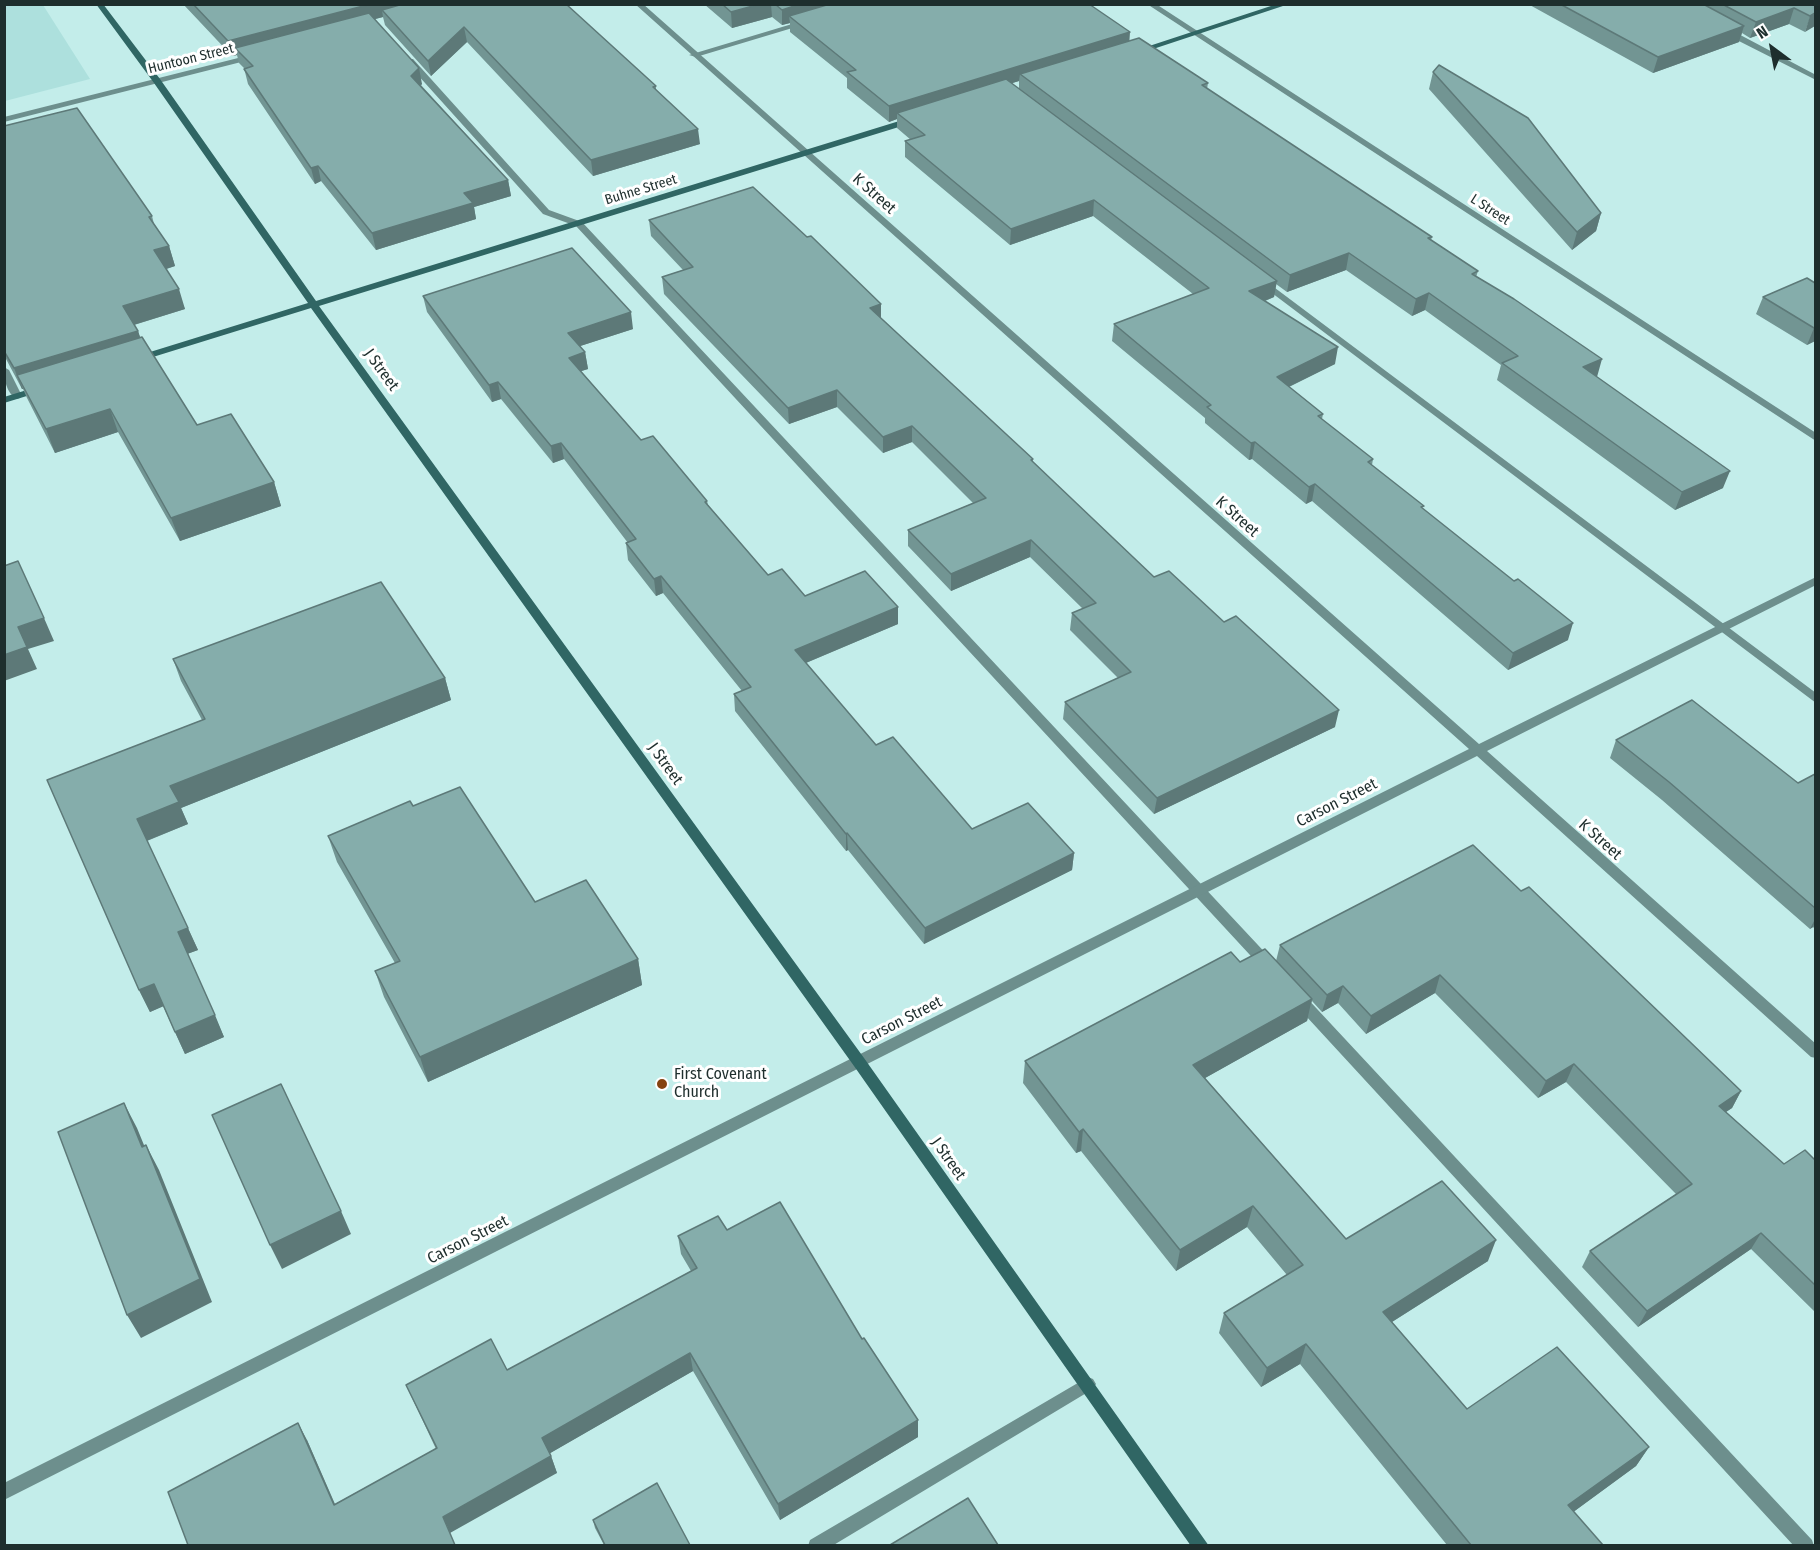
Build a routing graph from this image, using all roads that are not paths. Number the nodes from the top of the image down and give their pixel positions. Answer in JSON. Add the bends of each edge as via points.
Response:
{"nodes":[{"id":1,"x":99,"y":4,"type":"edge"},
{"id":2,"x":638,"y":4,"type":"edge"},
{"id":3,"x":1150,"y":4,"type":"edge"},
{"id":4,"x":1286,"y":4,"type":"edge"},
{"id":5,"x":817,"y":20,"type":"edge"},
{"id":6,"x":1715,"y":26,"type":"edge"},
{"id":7,"x":1194,"y":33,"type":"junction"},
{"id":8,"x":400,"y":50,"type":"edge"},
{"id":9,"x":1128,"y":53,"type":"edge"},
{"id":10,"x":264,"y":54,"type":"edge"},
{"id":11,"x":693,"y":55,"type":"junction"},
{"id":12,"x":1815,"y":78,"type":"edge"},
{"id":13,"x":157,"y":81,"type":"junction"},
{"id":14,"x":918,"y":118,"type":"edge"},
{"id":15,"x":4,"y":120,"type":"edge"},
{"id":16,"x":805,"y":153,"type":"junction"},
{"id":17,"x":579,"y":224,"type":"junction"},
{"id":18,"x":1256,"y":276,"type":"edge"},
{"id":19,"x":314,"y":304,"type":"junction"},
{"id":20,"x":131,"y":361,"type":"edge"},
{"id":21,"x":4,"y":370,"type":"edge"},
{"id":22,"x":51,"y":385,"type":"edge"},
{"id":23,"x":17,"y":396,"type":"junction"},
{"id":24,"x":4,"y":400,"type":"edge"},
{"id":25,"x":1815,"y":438,"type":"edge"},
{"id":26,"x":1815,"y":580,"type":"edge"},
{"id":27,"x":1722,"y":627,"type":"junction"},
{"id":28,"x":1815,"y":699,"type":"edge"},
{"id":29,"x":1478,"y":750,"type":"junction"},
{"id":30,"x":1198,"y":891,"type":"junction"},
{"id":31,"x":1815,"y":1053,"type":"edge"},
{"id":32,"x":859,"y":1062,"type":"junction"},
{"id":33,"x":1088,"y":1384,"type":"junction"},
{"id":34,"x":4,"y":1492,"type":"edge"},
{"id":35,"x":816,"y":1545,"type":"edge"},
{"id":36,"x":1201,"y":1545,"type":"edge"},
{"id":37,"x":1806,"y":1545,"type":"edge"}],
"edges":[{"from":1,"to":13,"type":"street","name":"J Street"},
{"from":2,"to":11,"type":"street","name":"K Street"},
{"from":3,"to":7,"type":"street","name":"L Street"},
{"from":4,"to":7,"type":"street"},
{"from":5,"to":11,"type":"street"},
{"from":6,"to":12,"type":"street"},
{"from":7,"to":9,"type":"street"},
{"from":7,"to":25,"type":"street","name":"L Street"},
{"from":8,"to":17,"type":"street","via":[[546,212]]},
{"from":10,"to":13,"type":"street","name":"Huntoon Street"},
{"from":11,"to":16,"type":"street","name":"K Street"},
{"from":13,"to":15,"type":"street","name":"Huntoon Street"},
{"from":13,"to":19,"type":"street","name":"J Street"},
{"from":14,"to":16,"type":"street","name":"Buhne Street"},
{"from":16,"to":17,"type":"street","name":"Buhne Street"},
{"from":16,"to":29,"type":"street","name":"K Street"},
{"from":17,"to":19,"type":"street","name":"Buhne Street"},
{"from":17,"to":30,"type":"street"},
{"from":18,"to":27,"type":"street"},
{"from":19,"to":20,"type":"street","name":"Buhne Street"},
{"from":19,"to":32,"type":"street","name":"J Street"},
{"from":21,"to":23,"type":"street"},
{"from":22,"to":23,"type":"street"},
{"from":23,"to":24,"type":"street"},
{"from":26,"to":27,"type":"street","name":"Carson Street"},
{"from":27,"to":28,"type":"street"},
{"from":27,"to":29,"type":"street","name":"Carson Street"},
{"from":29,"to":30,"type":"street","name":"Carson Street"},
{"from":29,"to":31,"type":"street","name":"K Street"},
{"from":30,"to":32,"type":"street","name":"Carson Street"},
{"from":30,"to":37,"type":"street"},
{"from":32,"to":33,"type":"street","name":"J Street"},
{"from":32,"to":34,"type":"street","name":"Carson Street"},
{"from":33,"to":35,"type":"street"},
{"from":33,"to":36,"type":"street","name":"J Street"}]}
